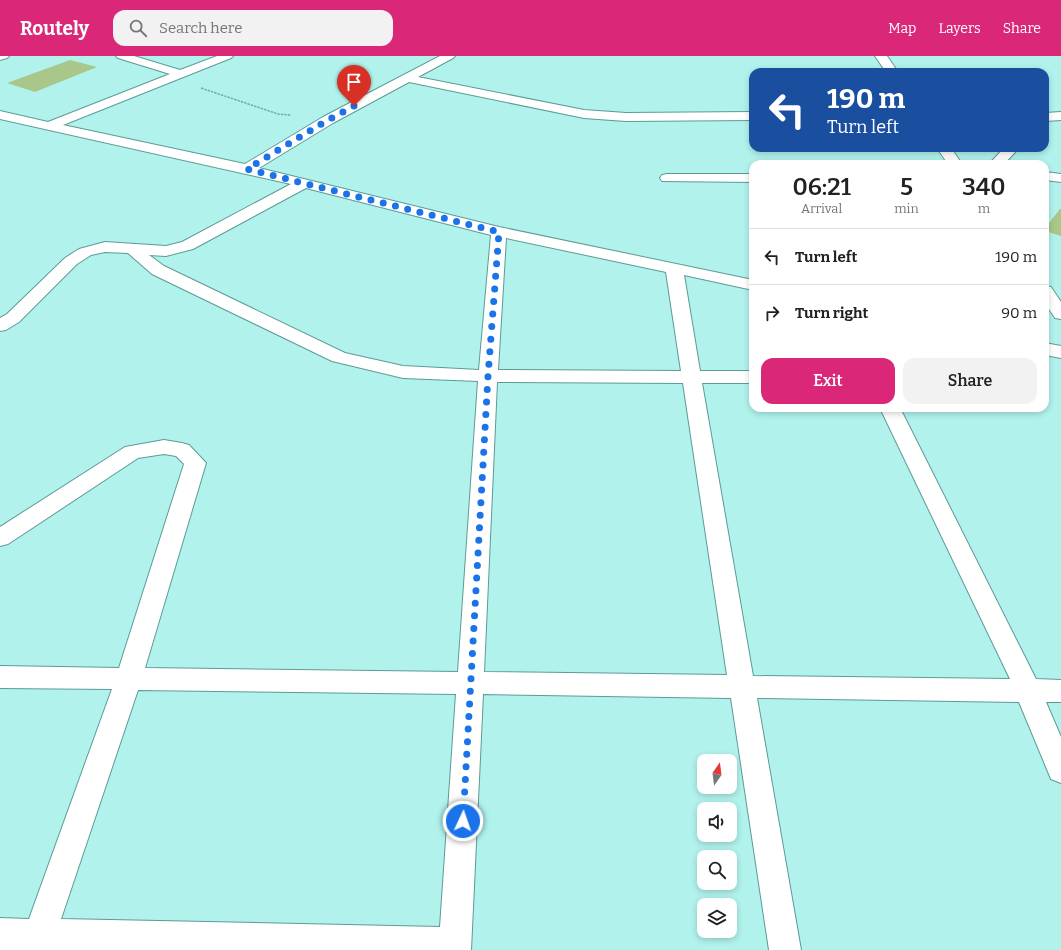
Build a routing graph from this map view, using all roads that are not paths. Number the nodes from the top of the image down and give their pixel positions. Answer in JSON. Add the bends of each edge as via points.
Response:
{"nodes":[{"id":1,"x":3,"y":56,"type":"edge"},
{"id":2,"x":122,"y":56,"type":"edge"},
{"id":3,"x":227,"y":56,"type":"edge"},
{"id":4,"x":449,"y":56,"type":"edge"},
{"id":5,"x":882,"y":56,"type":"edge"},
{"id":6,"x":0,"y":57,"type":"edge"},
{"id":7,"x":890,"y":68,"type":"edge"},
{"id":8,"x":181,"y":74,"type":"junction"},
{"id":9,"x":406,"y":78,"type":"junction"},
{"id":10,"x":0,"y":115,"type":"edge"},
{"id":11,"x":749,"y":116,"type":"edge"},
{"id":12,"x":1061,"y":116,"type":"edge"},
{"id":13,"x":1049,"y":117,"type":"edge"},
{"id":14,"x":48,"y":126,"type":"junction"},
{"id":15,"x":1008,"y":152,"type":"edge"},
{"id":16,"x":1000,"y":160,"type":"edge"},
{"id":17,"x":247,"y":169,"type":"junction"},
{"id":18,"x":1049,"y":176,"type":"edge"},
{"id":19,"x":667,"y":178,"type":"dead end"},
{"id":20,"x":749,"y":178,"type":"edge"},
{"id":21,"x":1061,"y":178,"type":"edge"},
{"id":22,"x":305,"y":183,"type":"junction"},
{"id":23,"x":499,"y":232,"type":"junction"},
{"id":24,"x":131,"y":248,"type":"junction"},
{"id":25,"x":674,"y":268,"type":"junction"},
{"id":26,"x":749,"y":284,"type":"edge"},
{"id":27,"x":1049,"y":297,"type":"edge"},
{"id":28,"x":1061,"y":314,"type":"edge"},
{"id":29,"x":0,"y":326,"type":"edge"},
{"id":30,"x":1049,"y":350,"type":"edge"},
{"id":31,"x":1061,"y":352,"type":"edge"},
{"id":32,"x":488,"y":376,"type":"junction"},
{"id":33,"x":691,"y":376,"type":"junction"},
{"id":34,"x":749,"y":377,"type":"edge"},
{"id":35,"x":892,"y":412,"type":"edge"},
{"id":36,"x":0,"y":538,"type":"edge"},
{"id":37,"x":0,"y":677,"type":"edge"},
{"id":38,"x":129,"y":678,"type":"junction"},
{"id":39,"x":471,"y":683,"type":"junction"},
{"id":40,"x":742,"y":686,"type":"junction"},
{"id":41,"x":1028,"y":690,"type":"junction"},
{"id":42,"x":1061,"y":691,"type":"edge"},
{"id":43,"x":1061,"y":770,"type":"edge"},
{"id":44,"x":0,"y":934,"type":"edge"},
{"id":45,"x":36,"y":942,"type":"edge"},
{"id":46,"x":456,"y":947,"type":"edge"},
{"id":47,"x":785,"y":950,"type":"edge"}],
"edges":[{"from":1,"to":6,"type":"street"},
{"from":2,"to":8,"type":"street"},
{"from":3,"to":8,"type":"street"},
{"from":4,"to":9,"type":"street"},
{"from":5,"to":7,"type":"street"},
{"from":8,"to":14,"type":"street"},
{"from":9,"to":11,"type":"street","via":[[584,114],[626,117]]},
{"from":9,"to":17,"type":"street","via":[[328,120]]},
{"from":10,"to":14,"type":"street"},
{"from":12,"to":13,"type":"street"},
{"from":14,"to":17,"type":"street"},
{"from":15,"to":16,"type":"street"},
{"from":17,"to":22,"type":"street"},
{"from":18,"to":21,"type":"street"},
{"from":19,"to":20,"type":"street"},
{"from":22,"to":23,"type":"street"},
{"from":22,"to":24,"type":"street","via":[[187,246],[166,251]]},
{"from":23,"to":25,"type":"street"},
{"from":23,"to":32,"type":"street"},
{"from":24,"to":29,"type":"street","via":[[106,247],[85,252],[71,261],[13,318]]},
{"from":24,"to":32,"type":"street","via":[[158,270],[339,357],[403,372]]},
{"from":25,"to":26,"type":"street"},
{"from":25,"to":33,"type":"street"},
{"from":27,"to":28,"type":"street"},
{"from":30,"to":31,"type":"street"},
{"from":32,"to":33,"type":"street"},
{"from":32,"to":39,"type":"street"},
{"from":33,"to":34,"type":"street"},
{"from":33,"to":40,"type":"street"},
{"from":35,"to":41,"type":"street"},
{"from":36,"to":38,"type":"street","via":[[132,452],[164,447],[182,450],[195,463]]},
{"from":37,"to":38,"type":"street"},
{"from":38,"to":39,"type":"street"},
{"from":38,"to":45,"type":"street"},
{"from":39,"to":40,"type":"street"},
{"from":39,"to":46,"type":"street"},
{"from":40,"to":41,"type":"street"},
{"from":40,"to":47,"type":"street"},
{"from":41,"to":42,"type":"street"},
{"from":41,"to":43,"type":"street"},
{"from":44,"to":45,"type":"street"},
{"from":45,"to":46,"type":"street"}]}
